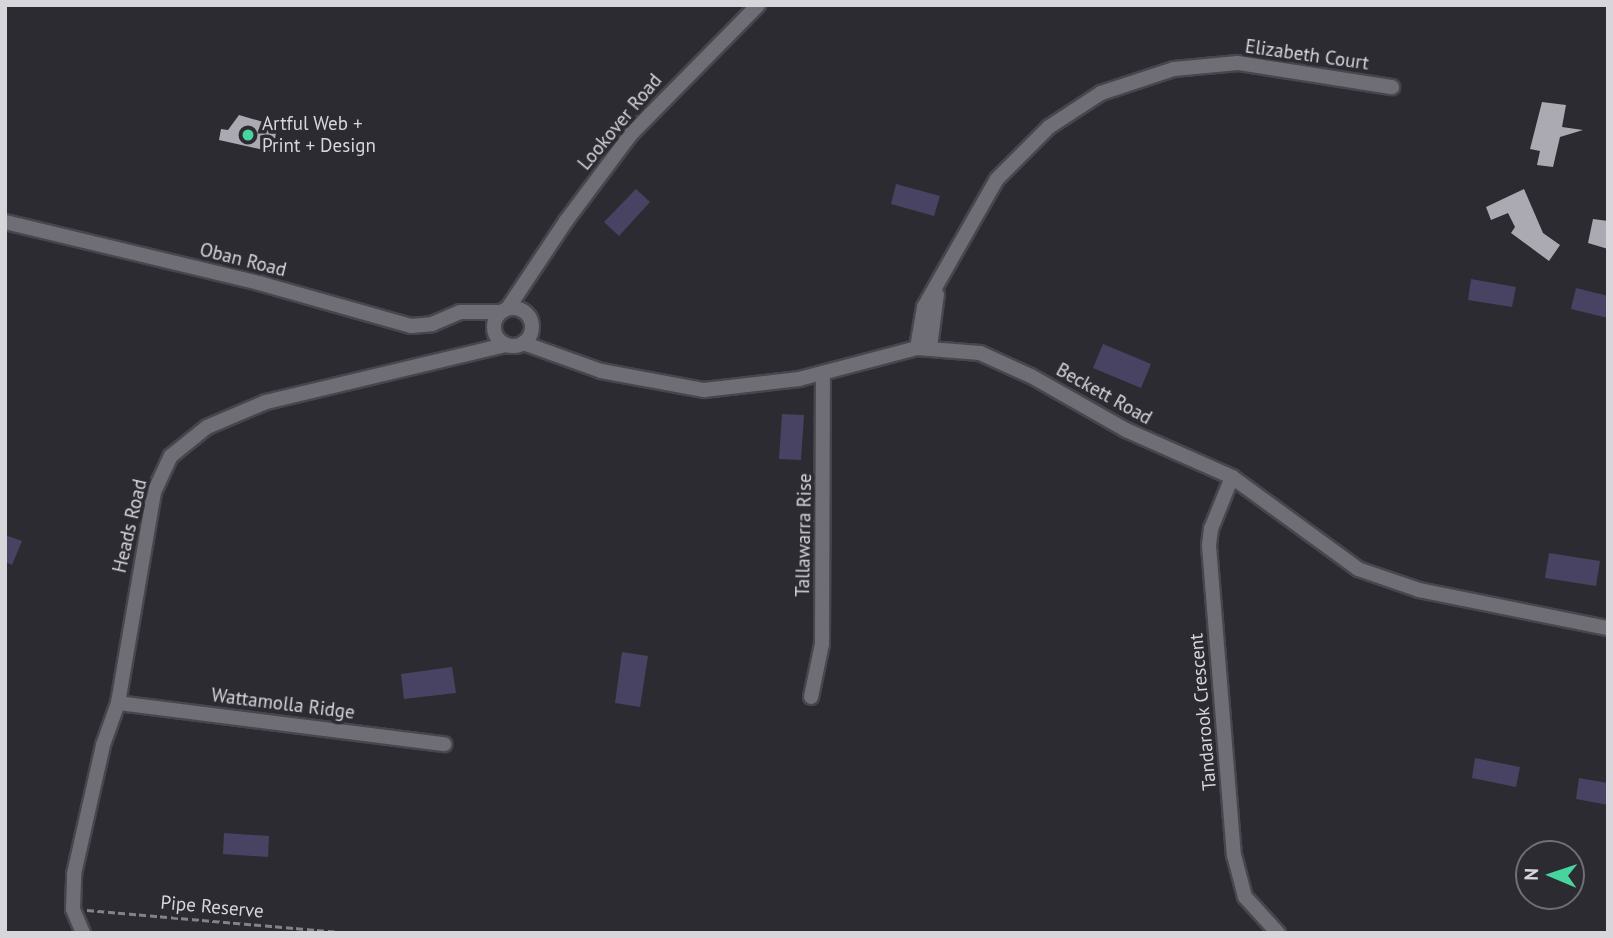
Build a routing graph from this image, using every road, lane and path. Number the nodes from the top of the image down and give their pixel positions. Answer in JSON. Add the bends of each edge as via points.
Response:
{"nodes":[{"id":1,"x":758,"y":5,"type":"edge"},
{"id":2,"x":1392,"y":87,"type":"dead end"},
{"id":3,"x":5,"y":222,"type":"edge"},
{"id":4,"x":528,"y":279,"type":"junction"},
{"id":5,"x":523,"y":311,"type":"junction"},
{"id":6,"x":499,"y":319,"type":"junction"},
{"id":7,"x":527,"y":337,"type":"junction"},
{"id":8,"x":506,"y":345,"type":"junction"},
{"id":9,"x":923,"y":347,"type":"junction"},
{"id":10,"x":484,"y":353,"type":"junction"},
{"id":11,"x":823,"y":373,"type":"junction"},
{"id":12,"x":1231,"y":477,"type":"junction"},
{"id":13,"x":1608,"y":628,"type":"edge"},
{"id":14,"x":811,"y":697,"type":"dead end"},
{"id":15,"x":118,"y":703,"type":"junction"},
{"id":16,"x":444,"y":744,"type":"dead end"},
{"id":17,"x":73,"y":909,"type":"junction"},
{"id":18,"x":83,"y":933,"type":"edge"},
{"id":19,"x":348,"y":933,"type":"edge"},
{"id":20,"x":1278,"y":933,"type":"edge"}],
"edges":[{"from":1,"to":4,"type":"street","name":"Lookover Road","via":[[631,134]]},
{"from":2,"to":9,"type":"street","name":"Elizabeth Court","via":[[1238,63],[1174,69],[1113,88],[1049,127],[1011,163],[984,198],[920,316]]},
{"from":3,"to":6,"type":"street","name":"Oban Road","via":[[259,283],[411,326],[469,311]]},
{"from":4,"to":5,"type":"street","name":"Lookover Road"},
{"from":4,"to":6,"type":"street","name":"Lookover Road"},
{"from":5,"to":6,"type":"street"},
{"from":5,"to":7,"type":"street","via":[[531,320]]},
{"from":6,"to":8,"type":"street"},
{"from":6,"to":10,"type":"street"},
{"from":7,"to":8,"type":"street","name":"Heads Road"},
{"from":7,"to":11,"type":"street","name":"Beckett Road","via":[[601,371],[704,390],[743,389]]},
{"from":8,"to":10,"type":"street","name":"Heads Road"},
{"from":9,"to":11,"type":"street","name":"Beckett Road"},
{"from":9,"to":12,"type":"street","name":"Beckett Road","via":[[994,357],[1126,430]]},
{"from":10,"to":15,"type":"street","name":"Heads Road","via":[[278,398],[207,427],[180,445],[155,492]]},
{"from":11,"to":14,"type":"street","name":"Tallawarra Rise","via":[[822,644]]},
{"from":12,"to":13,"type":"street","name":"Beckett Road","via":[[1341,560],[1376,576],[1459,599]]},
{"from":12,"to":20,"type":"street","name":"Tandarook Crescent","via":[[1209,546],[1234,855],[1245,897]]},
{"from":15,"to":16,"type":"street","name":"Wattamolla Ridge"},
{"from":15,"to":17,"type":"street","name":"Heads Road","via":[[103,745],[74,874]]},
{"from":17,"to":18,"type":"street","name":"Heads Road"},
{"from":17,"to":19,"type":"path","name":"Pipe Reserve"}]}
